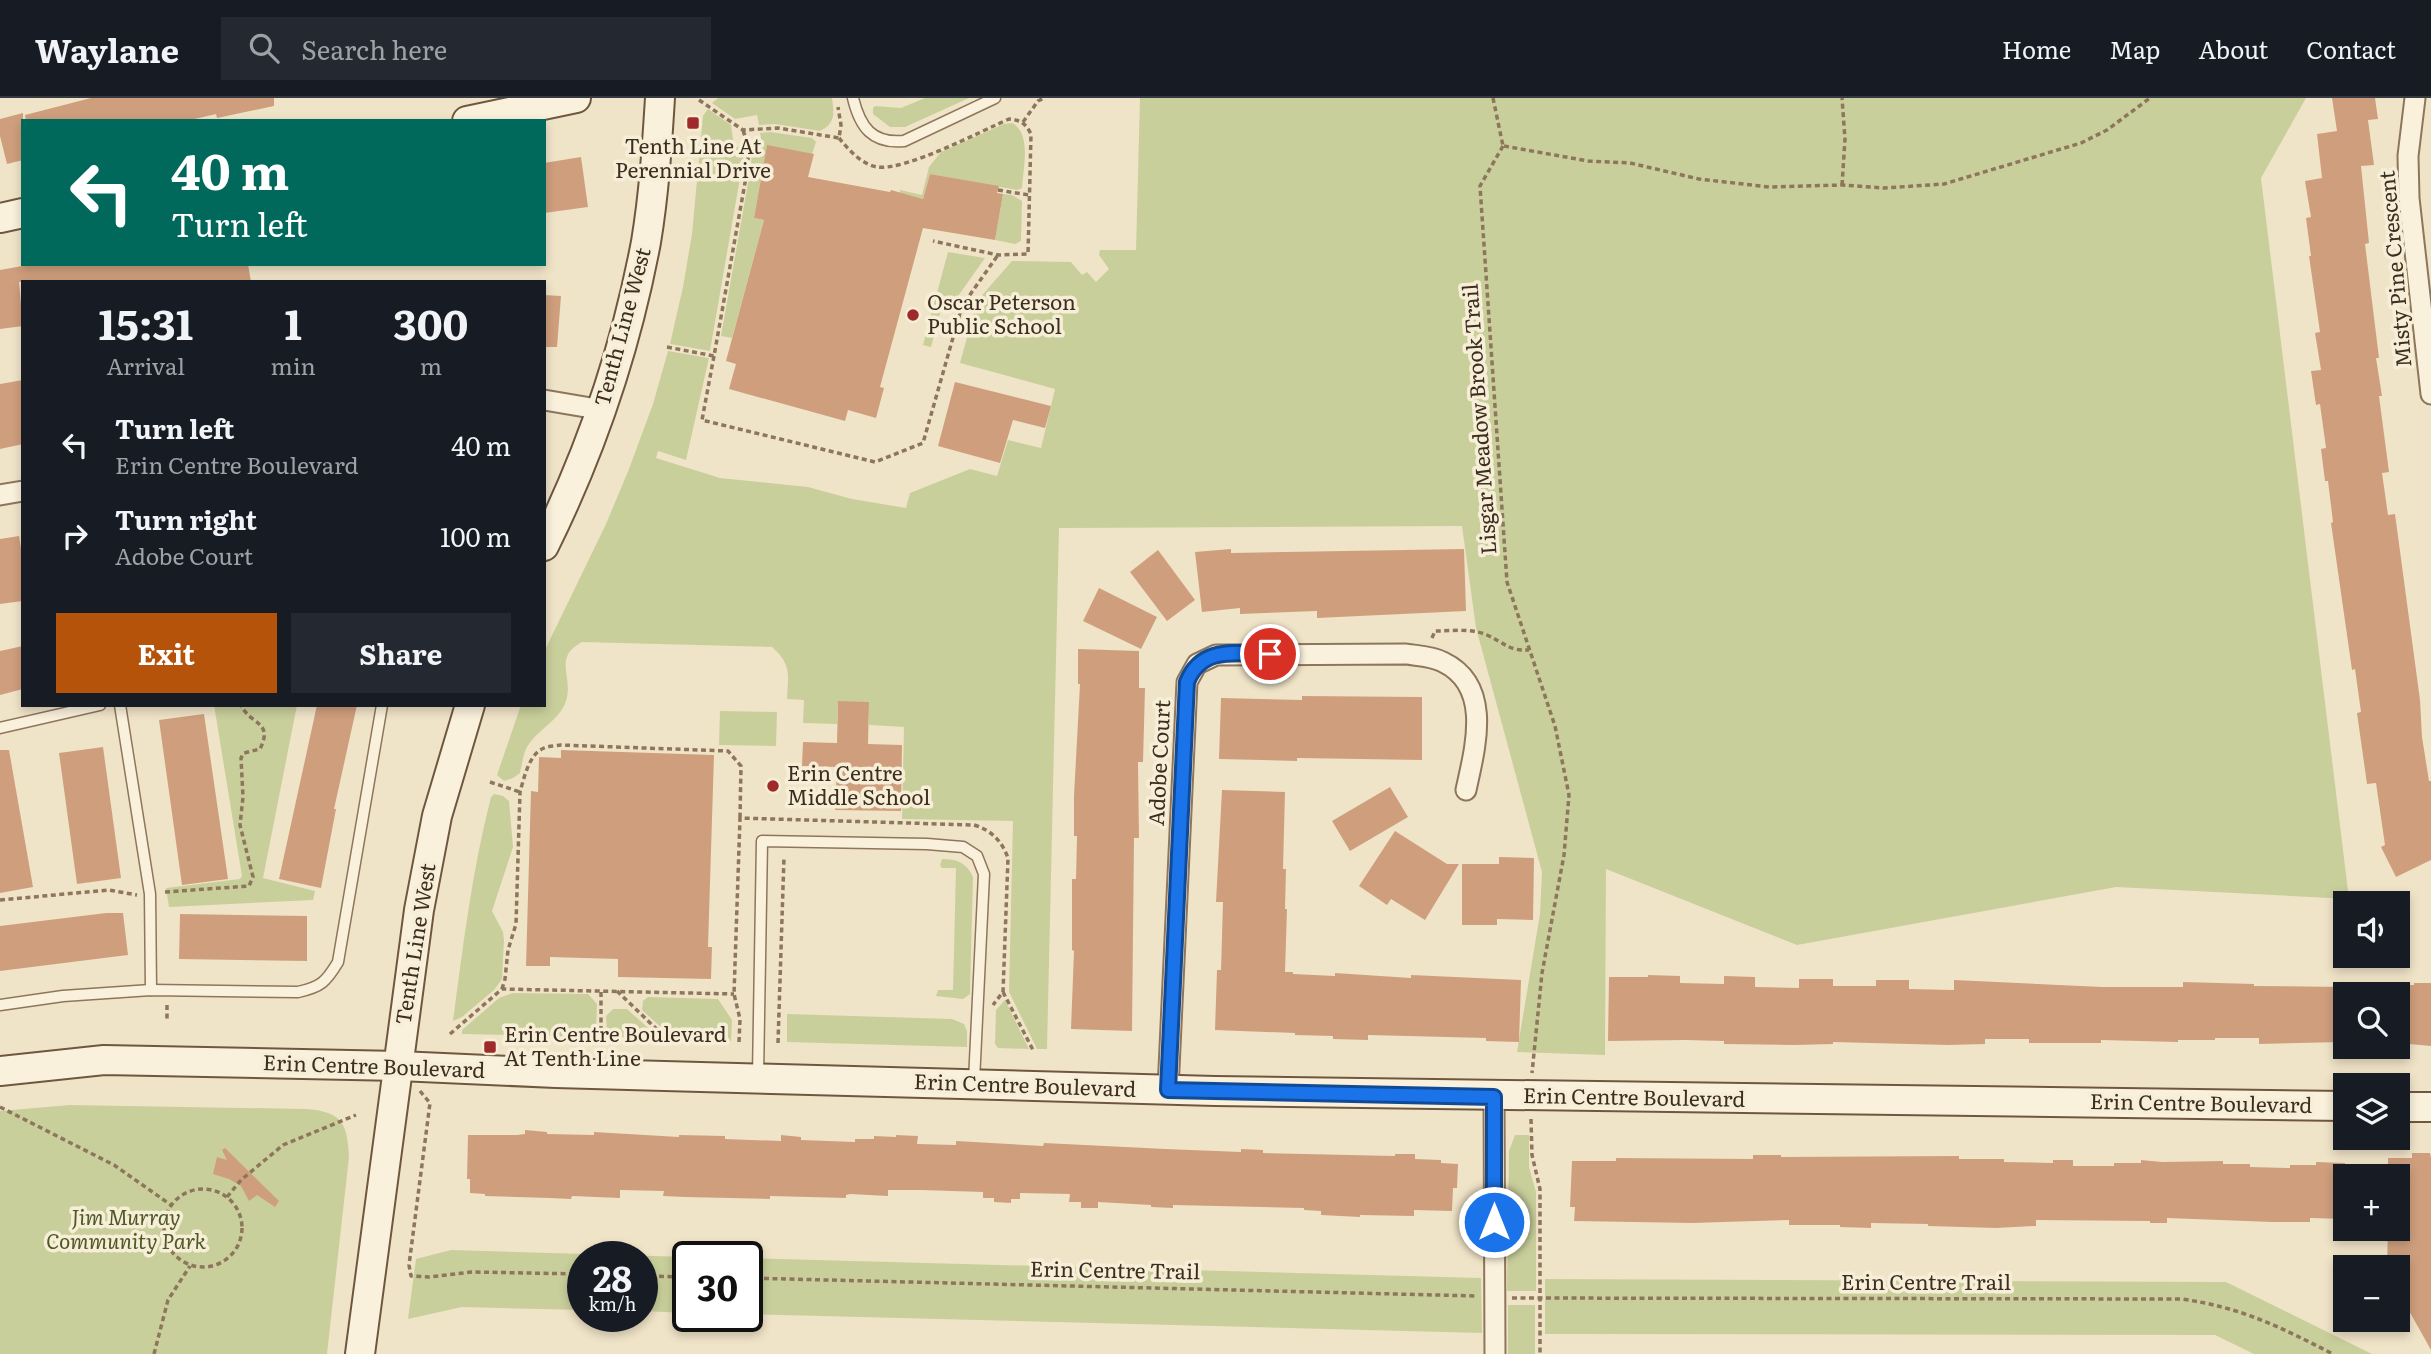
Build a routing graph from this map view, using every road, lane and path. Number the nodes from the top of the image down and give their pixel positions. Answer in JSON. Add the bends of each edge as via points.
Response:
{"nodes":[{"id":1,"x":576,"y":98,"type":"edge"},
{"id":2,"x":660,"y":98,"type":"edge"},
{"id":3,"x":836,"y":98,"type":"edge"},
{"id":4,"x":853,"y":98,"type":"edge"},
{"id":5,"x":995,"y":98,"type":"edge"},
{"id":6,"x":1044,"y":98,"type":"edge"},
{"id":7,"x":1493,"y":98,"type":"edge"},
{"id":8,"x":1842,"y":98,"type":"edge"},
{"id":9,"x":2150,"y":98,"type":"edge"},
{"id":10,"x":2415,"y":98,"type":"edge"},
{"id":11,"x":699,"y":100,"type":"dead end"},
{"id":12,"x":476,"y":119,"type":"edge"},
{"id":13,"x":1023,"y":122,"type":"junction"},
{"id":14,"x":743,"y":130,"type":"junction"},
{"id":15,"x":839,"y":138,"type":"junction"},
{"id":16,"x":1503,"y":146,"type":"junction"},
{"id":17,"x":1842,"y":185,"type":"junction"},
{"id":18,"x":998,"y":190,"type":"dead end"},
{"id":19,"x":1029,"y":195,"type":"junction"},
{"id":20,"x":21,"y":213,"type":"edge"},
{"id":21,"x":0,"y":218,"type":"edge"},
{"id":22,"x":933,"y":241,"type":"dead end"},
{"id":23,"x":998,"y":255,"type":"junction"},
{"id":24,"x":667,"y":347,"type":"dead end"},
{"id":25,"x":714,"y":356,"type":"junction"},
{"id":26,"x":2431,"y":394,"type":"edge"},
{"id":27,"x":546,"y":400,"type":"edge"},
{"id":28,"x":603,"y":410,"type":"junction"},
{"id":29,"x":21,"y":491,"type":"edge"},
{"id":30,"x":0,"y":495,"type":"edge"},
{"id":31,"x":546,"y":541,"type":"edge"},
{"id":32,"x":1529,"y":650,"type":"junction"},
{"id":33,"x":1424,"y":657,"type":"junction"},
{"id":34,"x":91,"y":707,"type":"edge"},
{"id":35,"x":120,"y":707,"type":"edge"},
{"id":36,"x":242,"y":707,"type":"edge"},
{"id":37,"x":382,"y":707,"type":"edge"},
{"id":38,"x":469,"y":707,"type":"edge"},
{"id":39,"x":0,"y":728,"type":"edge"},
{"id":40,"x":490,"y":782,"type":"dead end"},
{"id":41,"x":1466,"y":790,"type":"dead end"},
{"id":42,"x":520,"y":792,"type":"junction"},
{"id":43,"x":740,"y":818,"type":"junction"},
{"id":44,"x":795,"y":858,"type":"dead end"},
{"id":45,"x":150,"y":894,"type":"junction"},
{"id":46,"x":0,"y":900,"type":"edge"},
{"id":47,"x":502,"y":989,"type":"junction"},
{"id":48,"x":151,"y":990,"type":"junction"},
{"id":49,"x":601,"y":991,"type":"junction"},
{"id":50,"x":617,"y":991,"type":"junction"},
{"id":51,"x":1003,"y":992,"type":"junction"},
{"id":52,"x":734,"y":994,"type":"junction"},
{"id":53,"x":0,"y":1005,"type":"edge"},
{"id":54,"x":991,"y":1007,"type":"dead end"},
{"id":55,"x":450,"y":1034,"type":"dead end"},
{"id":56,"x":601,"y":1038,"type":"dead end"},
{"id":57,"x":668,"y":1040,"type":"dead end"},
{"id":58,"x":739,"y":1042,"type":"dead end"},
{"id":59,"x":778,"y":1043,"type":"dead end"},
{"id":60,"x":1033,"y":1050,"type":"dead end"},
{"id":61,"x":399,"y":1066,"type":"junction"},
{"id":62,"x":0,"y":1071,"type":"edge"},
{"id":63,"x":758,"y":1079,"type":"junction"},
{"id":64,"x":973,"y":1085,"type":"junction"},
{"id":65,"x":1168,"y":1090,"type":"junction"},
{"id":66,"x":1530,"y":1096,"type":"junction"},
{"id":67,"x":1494,"y":1097,"type":"junction"},
{"id":68,"x":430,"y":1103,"type":"dead end"},
{"id":69,"x":2333,"y":1106,"type":"edge"},
{"id":70,"x":0,"y":1107,"type":"edge"},
{"id":71,"x":2410,"y":1107,"type":"edge"},
{"id":72,"x":2431,"y":1107,"type":"edge"},
{"id":73,"x":356,"y":1115,"type":"dead end"},
{"id":74,"x":227,"y":1197,"type":"junction"},
{"id":75,"x":172,"y":1205,"type":"junction"},
{"id":76,"x":190,"y":1266,"type":"junction"},
{"id":77,"x":567,"y":1275,"type":"edge"},
{"id":78,"x":763,"y":1278,"type":"edge"},
{"id":79,"x":1482,"y":1297,"type":"dead end"},
{"id":80,"x":1508,"y":1298,"type":"dead end"},
{"id":81,"x":1541,"y":1300,"type":"junction"},
{"id":82,"x":154,"y":1354,"type":"edge"},
{"id":83,"x":360,"y":1354,"type":"edge"},
{"id":84,"x":1495,"y":1354,"type":"edge"},
{"id":85,"x":1540,"y":1354,"type":"edge"},
{"id":86,"x":2333,"y":1354,"type":"edge"}],
"edges":[{"from":1,"to":12,"type":"street"},
{"from":2,"to":28,"type":"street","name":"Tenth Line West","via":[[646,240]]},
{"from":3,"to":15,"type":"path"},
{"from":4,"to":5,"type":"lane","via":[[862,124],[870,133],[892,142],[904,141]]},
{"from":6,"to":13,"type":"path"},
{"from":7,"to":16,"type":"path"},
{"from":8,"to":17,"type":"path","via":[[1846,139]]},
{"from":9,"to":17,"type":"path","via":[[2081,143],[1944,184]]},
{"from":10,"to":26,"type":"street","name":"Misty Pine Crescent","via":[[2409,198]]},
{"from":11,"to":14,"type":"path"},
{"from":13,"to":15,"type":"path","via":[[1009,119],[899,165],[877,167],[853,155]]},
{"from":13,"to":19,"type":"path","via":[[1031,134]]},
{"from":14,"to":15,"type":"path","via":[[778,128]]},
{"from":14,"to":25,"type":"path","via":[[748,166]]},
{"from":16,"to":17,"type":"path","via":[[1588,161],[1630,163],[1699,179],[1769,187]]},
{"from":16,"to":32,"type":"path","name":"Lisgar Meadow Brook Trail","via":[[1480,187],[1507,582]]},
{"from":18,"to":19,"type":"path"},
{"from":19,"to":23,"type":"path","via":[[1028,254]]},
{"from":20,"to":21,"type":"street"},
{"from":22,"to":23,"type":"path"},
{"from":23,"to":25,"type":"path","via":[[962,306],[923,443],[875,462],[702,420]]},
{"from":24,"to":25,"type":"path"},
{"from":27,"to":28,"type":"street"},
{"from":28,"to":31,"type":"street","name":"Tenth Line West"},
{"from":29,"to":30,"type":"street"},
{"from":32,"to":33,"type":"path","via":[[1514,651],[1471,631],[1435,631]]},
{"from":32,"to":66,"type":"path","name":"Lisgar Meadow Brook Trail","via":[[1555,726],[1569,795],[1564,855],[1542,973]]},
{"from":33,"to":41,"type":"street","name":"Adobe Court","via":[[1456,670],[1473,691],[1476,743]]},
{"from":33,"to":65,"type":"street","name":"Adobe Court","via":[[1216,655],[1191,672]]},
{"from":34,"to":39,"type":"lane"},
{"from":35,"to":45,"type":"lane"},
{"from":36,"to":45,"type":"path","via":[[265,731],[260,749],[241,758],[240,825],[253,877],[248,886]]},
{"from":37,"to":48,"type":"lane","via":[[338,962],[328,978],[317,988],[298,992]]},
{"from":38,"to":61,"type":"street","name":"Tenth Line West","via":[[437,816],[419,909]]},
{"from":40,"to":42,"type":"path"},
{"from":42,"to":43,"type":"path","via":[[525,773],[542,748],[728,751],[741,766]]},
{"from":42,"to":47,"type":"path","via":[[516,924]]},
{"from":43,"to":51,"type":"path","via":[[984,828],[1004,847],[1007,858]]},
{"from":43,"to":52,"type":"path"},
{"from":44,"to":59,"type":"path","via":[[783,857]]},
{"from":45,"to":46,"type":"path","via":[[109,890]]},
{"from":45,"to":48,"type":"lane"},
{"from":47,"to":49,"type":"path"},
{"from":47,"to":55,"type":"path"},
{"from":48,"to":53,"type":"lane"},
{"from":49,"to":50,"type":"path"},
{"from":49,"to":56,"type":"path"},
{"from":50,"to":52,"type":"path"},
{"from":50,"to":57,"type":"path"},
{"from":51,"to":54,"type":"path"},
{"from":51,"to":60,"type":"path"},
{"from":52,"to":58,"type":"path"},
{"from":61,"to":62,"type":"street","name":"Erin Centre Boulevard","via":[[104,1060]]},
{"from":61,"to":63,"type":"street","name":"Erin Centre Boulevard"},
{"from":61,"to":83,"type":"street","name":"Tenth Line West"},
{"from":63,"to":64,"type":"street","name":"Erin Centre Boulevard"},
{"from":63,"to":64,"type":"lane","via":[[762,841],[927,844],[962,847],[977,856],[985,873]]},
{"from":64,"to":65,"type":"street","name":"Erin Centre Boulevard"},
{"from":65,"to":67,"type":"street","name":"Erin Centre Boulevard"},
{"from":66,"to":67,"type":"street","name":"Erin Centre Boulevard"},
{"from":66,"to":69,"type":"street","name":"Erin Centre Boulevard"},
{"from":66,"to":81,"type":"path","name":"Lisgar Meadow Brook Trail","via":[[1534,1174],[1540,1189]]},
{"from":67,"to":84,"type":"street"},
{"from":68,"to":77,"type":"path","via":[[411,1276]]},
{"from":70,"to":75,"type":"path","via":[[114,1165]]},
{"from":71,"to":72,"type":"street"},
{"from":73,"to":74,"type":"path","via":[[283,1145]]},
{"from":74,"to":75,"type":"path","via":[[204,1189],[180,1196]]},
{"from":74,"to":76,"type":"path","via":[[241,1217],[240,1241],[226,1261],[202,1268]]},
{"from":75,"to":76,"type":"path","via":[[166,1215],[165,1240],[179,1260]]},
{"from":76,"to":82,"type":"path","via":[[168,1300]]},
{"from":78,"to":79,"type":"path","name":"Erin Centre Trail"},
{"from":80,"to":81,"type":"path","name":"Erin Centre Trail"},
{"from":81,"to":85,"type":"path","name":"Lisgar Meadow Brook Trail"},
{"from":81,"to":86,"type":"path","name":"Erin Centre Trail","via":[[2181,1298],[2252,1314]]}]}
